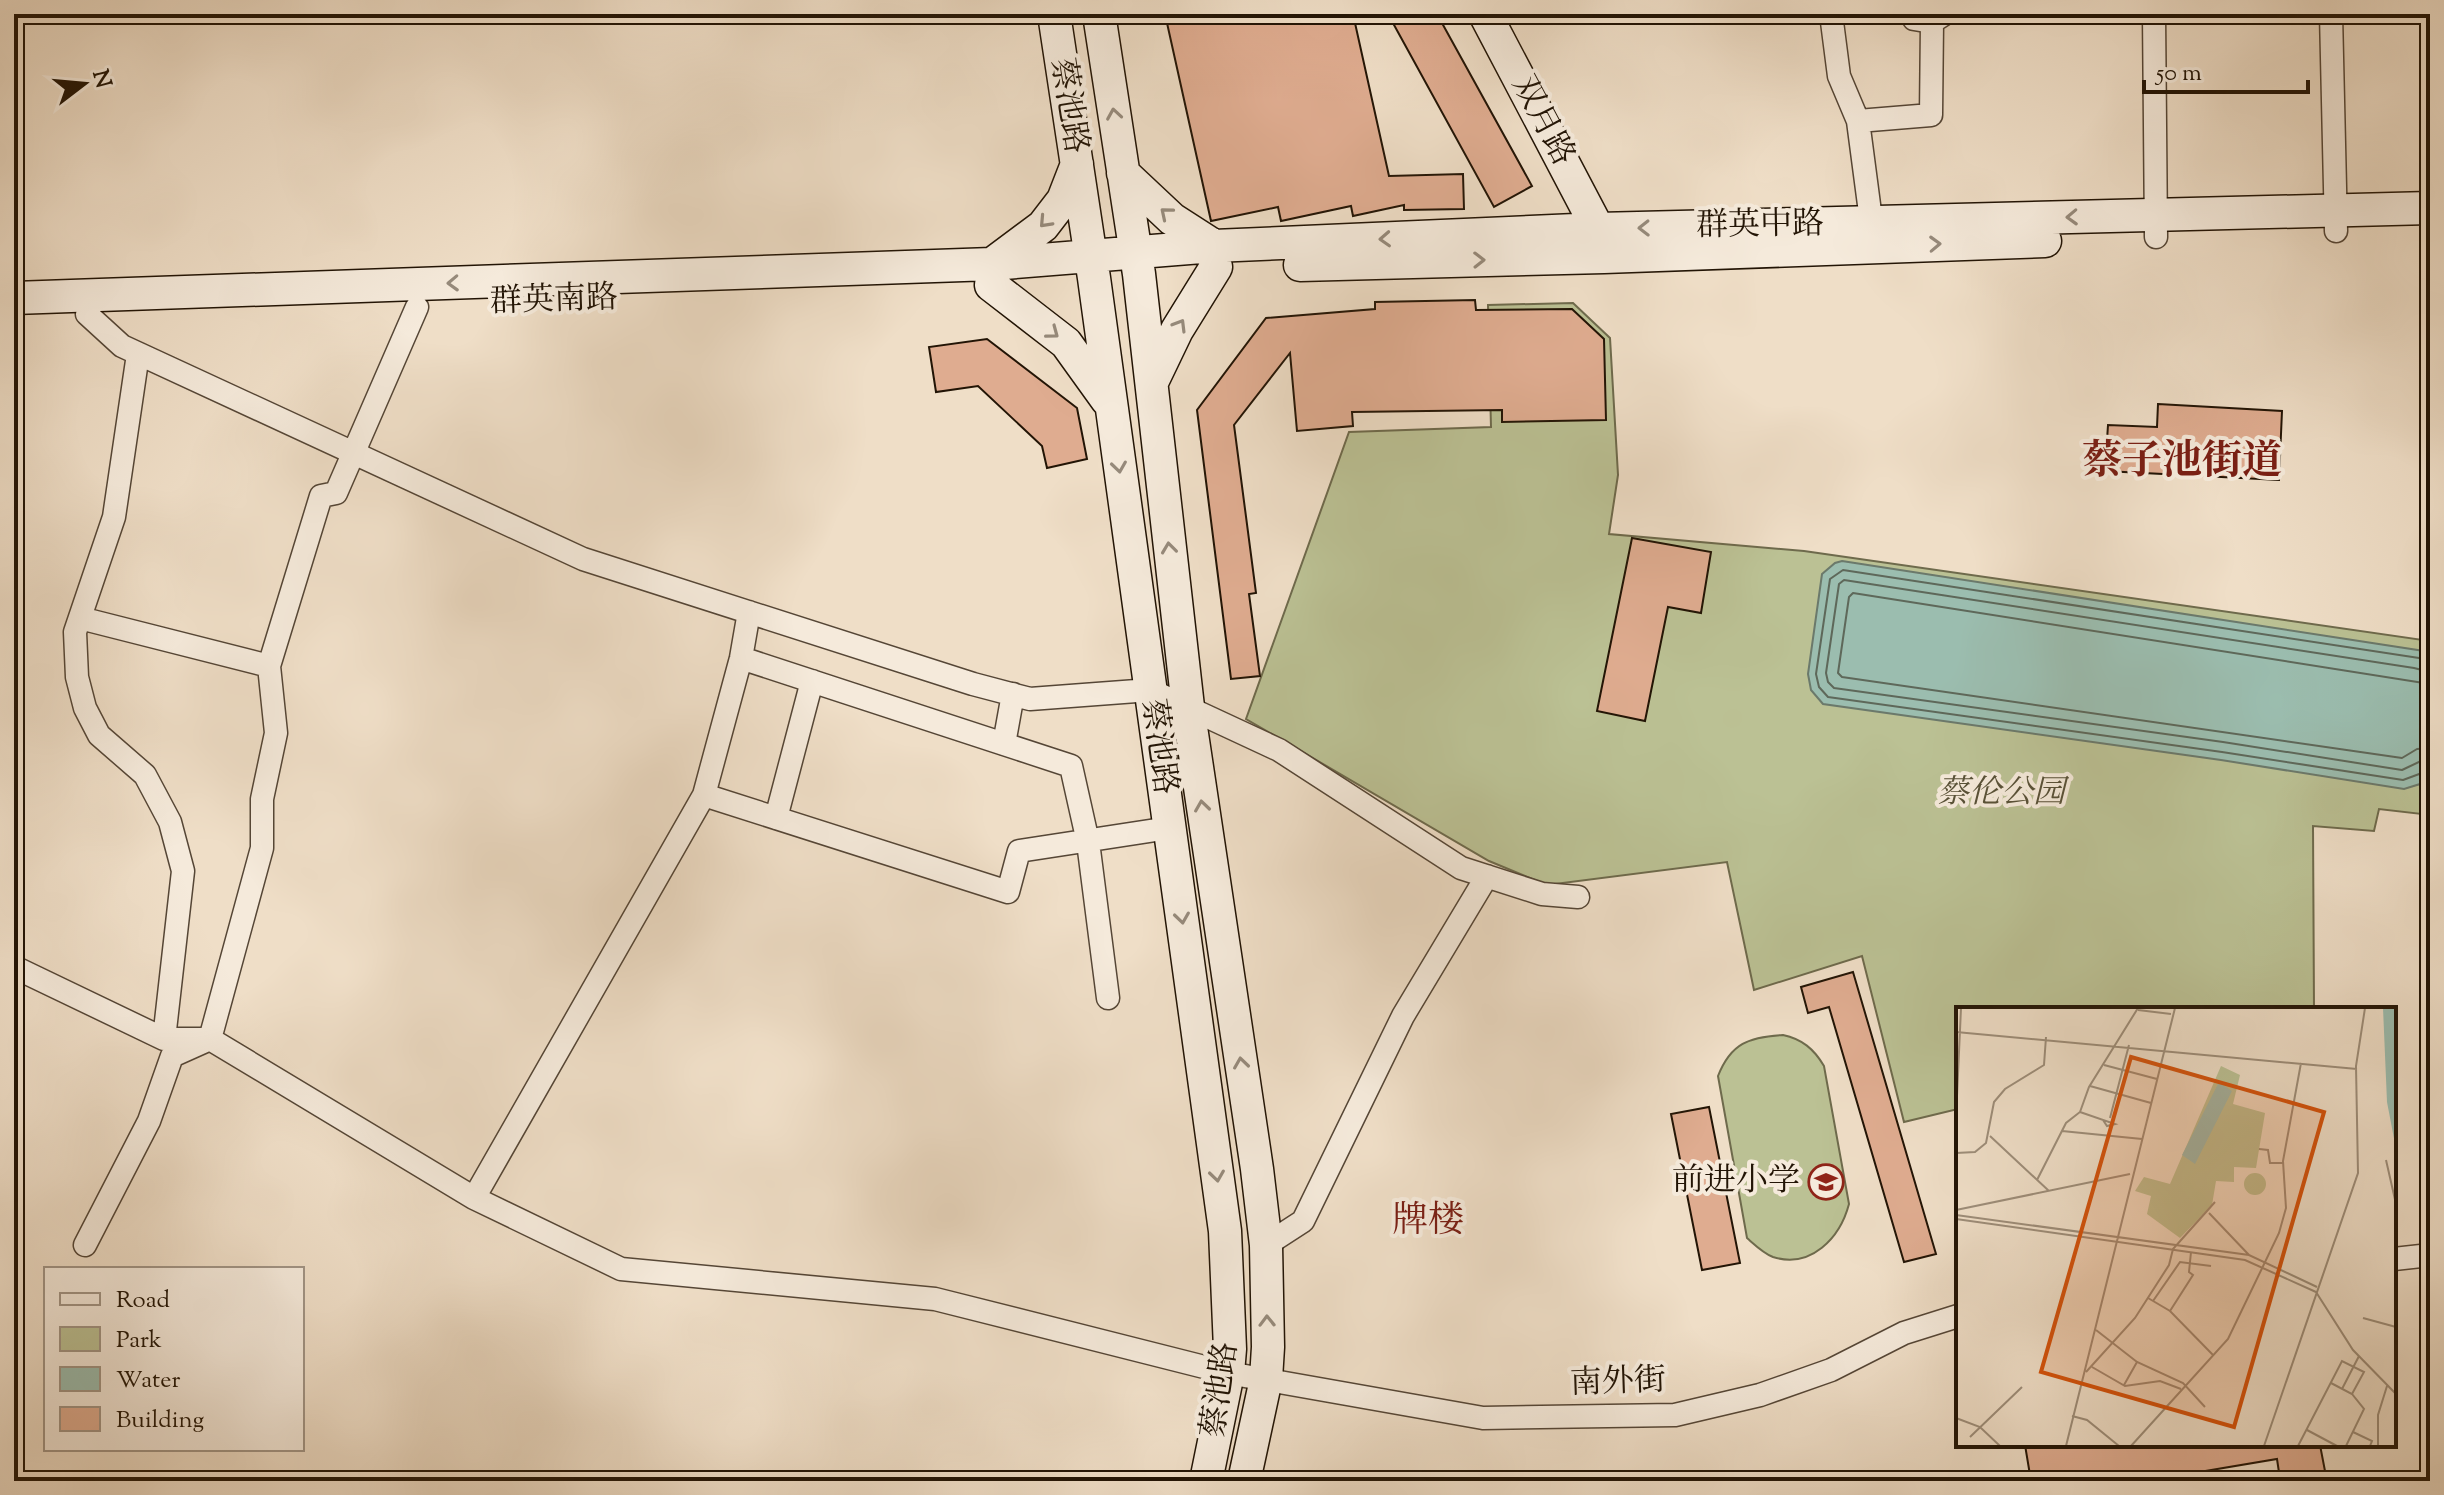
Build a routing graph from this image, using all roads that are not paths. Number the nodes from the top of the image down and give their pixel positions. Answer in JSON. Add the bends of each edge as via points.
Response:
{"nodes":[{"id":1,"x":1054,"y":14,"type":"edge"},
{"id":2,"x":1099,"y":14,"type":"edge"},
{"id":3,"x":1485,"y":14,"type":"edge"},
{"id":4,"x":1831,"y":14,"type":"edge"},
{"id":5,"x":1911,"y":14,"type":"edge"},
{"id":6,"x":2154,"y":14,"type":"edge"},
{"id":7,"x":2331,"y":14,"type":"edge"},
{"id":8,"x":1938,"y":18,"type":"edge"},
{"id":9,"x":1858,"y":121,"type":"junction"},
{"id":10,"x":1077,"y":164,"type":"junction"},
{"id":11,"x":1123,"y":173,"type":"junction"},
{"id":12,"x":2430,"y":208,"type":"edge"},
{"id":13,"x":2335,"y":221,"type":"junction"},
{"id":14,"x":2157,"y":226,"type":"junction"},
{"id":15,"x":1598,"y":229,"type":"junction"},
{"id":16,"x":2430,"y":229,"type":"edge"},
{"id":17,"x":1873,"y":235,"type":"junction"},
{"id":18,"x":1215,"y":256,"type":"junction"},
{"id":19,"x":1137,"y":264,"type":"junction"},
{"id":20,"x":1092,"y":268,"type":"junction"},
{"id":21,"x":992,"y":275,"type":"junction"},
{"id":22,"x":14,"y":298,"type":"edge"},
{"id":23,"x":417,"y":307,"type":"junction"},
{"id":24,"x":87,"y":314,"type":"junction"},
{"id":25,"x":14,"y":317,"type":"edge"},
{"id":26,"x":138,"y":354,"type":"junction"},
{"id":27,"x":1151,"y":387,"type":"junction"},
{"id":28,"x":1111,"y":405,"type":"junction"},
{"id":29,"x":352,"y":452,"type":"junction"},
{"id":30,"x":749,"y":612,"type":"junction"},
{"id":31,"x":80,"y":618,"type":"junction"},
{"id":32,"x":741,"y":658,"type":"junction"},
{"id":33,"x":269,"y":666,"type":"junction"},
{"id":34,"x":812,"y":681,"type":"junction"},
{"id":35,"x":1150,"y":690,"type":"junction"},
{"id":36,"x":1013,"y":694,"type":"junction"},
{"id":37,"x":1188,"y":707,"type":"junction"},
{"id":38,"x":1004,"y":744,"type":"junction"},
{"id":39,"x":704,"y":795,"type":"junction"},
{"id":40,"x":776,"y":818,"type":"junction"},
{"id":41,"x":1169,"y":828,"type":"junction"},
{"id":42,"x":1088,"y":842,"type":"junction"},
{"id":43,"x":1487,"y":876,"type":"junction"},
{"id":44,"x":1578,"y":897,"type":"dead end"},
{"id":45,"x":14,"y":967,"type":"edge"},
{"id":46,"x":1108,"y":998,"type":"dead end"},
{"id":47,"x":164,"y":1039,"type":"junction"},
{"id":48,"x":210,"y":1039,"type":"junction"},
{"id":49,"x":474,"y":1198,"type":"junction"},
{"id":50,"x":85,"y":1245,"type":"dead end"},
{"id":51,"x":1266,"y":1245,"type":"junction"},
{"id":52,"x":2430,"y":1255,"type":"edge"},
{"id":53,"x":2396,"y":1259,"type":"edge"},
{"id":54,"x":1956,"y":1317,"type":"edge"},
{"id":55,"x":1228,"y":1373,"type":"junction"},
{"id":56,"x":1266,"y":1379,"type":"junction"},
{"id":57,"x":1206,"y":1481,"type":"edge"},
{"id":58,"x":1244,"y":1481,"type":"edge"}],
"edges":[{"from":1,"to":10,"type":"main road","name":"蔡池路"},
{"from":11,"to":2,"type":"main road","name":"蔡池路","one_way":true},
{"from":3,"to":15,"type":"main road","name":"双月路"},
{"from":4,"to":9,"type":"street","via":[[1839,76]]},
{"from":5,"to":8,"type":"street","via":[[1914,19]]},
{"from":6,"to":14,"type":"street"},
{"from":7,"to":13,"type":"street"},
{"from":8,"to":9,"type":"street","via":[[1931,115]]},
{"from":9,"to":17,"type":"street"},
{"from":10,"to":20,"type":"main road","name":"蔡池路"},
{"from":10,"to":21,"type":"main road","one_way":true,"via":[[1063,200]]},
{"from":18,"to":11,"type":"main road","one_way":true},
{"from":11,"to":19,"type":"main road","name":"蔡池路"},
{"from":12,"to":13,"type":"main road","name":"群英中路"},
{"from":13,"to":14,"type":"main road","name":"群英中路"},
{"from":13,"to":16,"type":"main road","name":"群英中路"},
{"from":14,"to":17,"type":"main road","name":"群英中路"},
{"from":17,"to":15,"type":"main road","name":"群英中路","one_way":true},
{"from":15,"to":18,"type":"main road","name":"群英中路","one_way":true},
{"from":18,"to":17,"type":"main road","name":"群英中路","one_way":true,"via":[[1604,257]]},
{"from":18,"to":19,"type":"main road","name":"群英中路"},
{"from":27,"to":18,"type":"main road","one_way":true},
{"from":19,"to":20,"type":"main road","name":"群英中路"},
{"from":19,"to":27,"type":"main road","name":"蔡池路"},
{"from":20,"to":21,"type":"main road","name":"群英南路"},
{"from":20,"to":28,"type":"main road","name":"蔡池路"},
{"from":21,"to":22,"type":"main road","name":"群英南路","one_way":true},
{"from":21,"to":23,"type":"main road","name":"群英南路"},
{"from":21,"to":28,"type":"main road","one_way":true,"via":[[1066,343]]},
{"from":23,"to":24,"type":"main road","name":"群英南路"},
{"from":23,"to":29,"type":"street"},
{"from":24,"to":25,"type":"main road","name":"群英南路"},
{"from":24,"to":26,"type":"street"},
{"from":26,"to":29,"type":"street"},
{"from":26,"to":31,"type":"street","via":[[114,517]]},
{"from":37,"to":27,"type":"main road","name":"蔡池路","one_way":true},
{"from":28,"to":35,"type":"main road","name":"蔡池路","one_way":true},
{"from":29,"to":30,"type":"street","via":[[583,559]]},
{"from":29,"to":33,"type":"street","via":[[336,493],[321,496]]},
{"from":30,"to":32,"type":"street"},
{"from":30,"to":36,"type":"street"},
{"from":31,"to":33,"type":"street"},
{"from":31,"to":47,"type":"street","via":[[75,632],[77,677],[85,708],[99,735],[145,775],[170,822],[183,871]]},
{"from":32,"to":34,"type":"street"},
{"from":32,"to":39,"type":"street"},
{"from":33,"to":48,"type":"street","via":[[276,733],[262,799],[262,848]]},
{"from":34,"to":38,"type":"street"},
{"from":34,"to":40,"type":"street"},
{"from":35,"to":36,"type":"street","via":[[1030,699]]},
{"from":35,"to":37,"type":"street"},
{"from":35,"to":41,"type":"main road","name":"蔡池路"},
{"from":36,"to":38,"type":"street"},
{"from":37,"to":43,"type":"street","via":[[1279,750],[1461,868]]},
{"from":51,"to":37,"type":"main road","name":"蔡池路","one_way":true},
{"from":38,"to":42,"type":"street","via":[[1071,766]]},
{"from":39,"to":40,"type":"street"},
{"from":39,"to":49,"type":"street"},
{"from":40,"to":42,"type":"street","via":[[1008,892],[1019,851]]},
{"from":41,"to":42,"type":"street"},
{"from":41,"to":55,"type":"main road","name":"蔡池路","one_way":true,"via":[[1225,1231]]},
{"from":42,"to":46,"type":"street"},
{"from":43,"to":44,"type":"street","via":[[1542,894]]},
{"from":43,"to":51,"type":"street","via":[[1403,1016],[1303,1221]]},
{"from":45,"to":47,"type":"street"},
{"from":47,"to":48,"type":"street"},
{"from":48,"to":49,"type":"street","name":"南外街"},
{"from":48,"to":50,"type":"street","via":[[172,1056],[149,1121]]},
{"from":49,"to":55,"type":"street","name":"南外街","via":[[621,1269],[935,1299]]},
{"from":56,"to":51,"type":"main road","name":"蔡池路","one_way":true},
{"from":52,"to":53,"type":"street"},
{"from":54,"to":56,"type":"street","name":"南外街","via":[[1904,1333],[1831,1370],[1760,1395],[1675,1415],[1483,1418]]},
{"from":55,"to":56,"type":"street","name":"南外街"},
{"from":55,"to":57,"type":"main road","name":"蔡池路"},
{"from":56,"to":58,"type":"main road","name":"蔡池路"}]}
